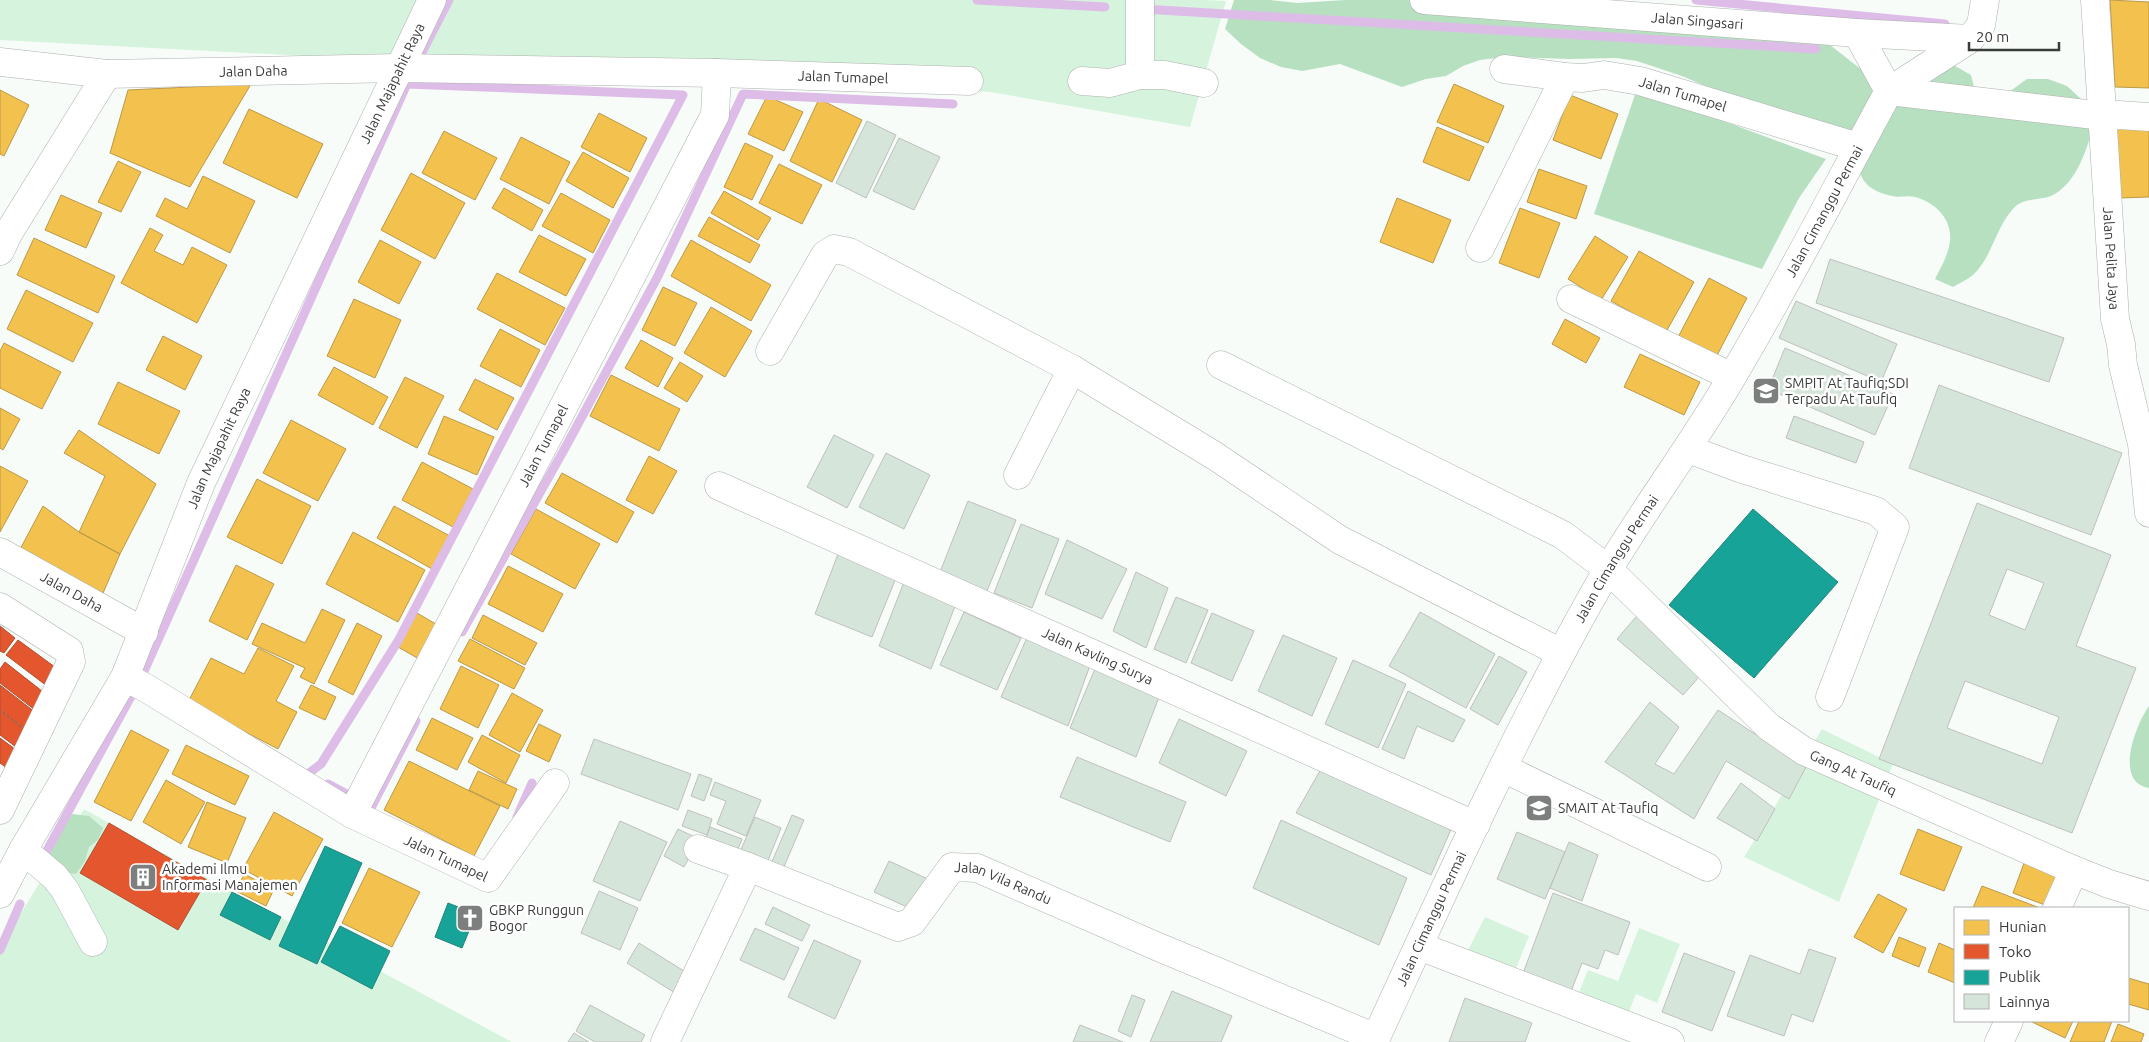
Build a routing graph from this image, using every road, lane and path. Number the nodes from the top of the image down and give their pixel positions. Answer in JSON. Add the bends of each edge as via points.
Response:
{"nodes":[{"id":1,"x":432,"y":0,"type":"edge"},
{"id":2,"x":1140,"y":0,"type":"edge"},
{"id":3,"x":1424,"y":0,"type":"edge"},
{"id":4,"x":1985,"y":0,"type":"edge"},
{"id":5,"x":2095,"y":0,"type":"edge"},
{"id":6,"x":1858,"y":34,"type":"junction"},
{"id":7,"x":1970,"y":39,"type":"junction"},
{"id":8,"x":0,"y":62,"type":"edge"},
{"id":9,"x":398,"y":68,"type":"junction"},
{"id":10,"x":1504,"y":69,"type":"dead end"},
{"id":11,"x":717,"y":73,"type":"junction"},
{"id":12,"x":107,"y":74,"type":"junction"},
{"id":13,"x":1140,"y":75,"type":"junction"},
{"id":14,"x":1565,"y":77,"type":"junction"},
{"id":15,"x":1082,"y":81,"type":"dead end"},
{"id":16,"x":969,"y":82,"type":"dead end"},
{"id":17,"x":1204,"y":82,"type":"dead end"},
{"id":18,"x":1889,"y":91,"type":"junction"},
{"id":19,"x":2103,"y":116,"type":"junction"},
{"id":20,"x":2149,"y":117,"type":"edge"},
{"id":21,"x":1858,"y":147,"type":"junction"},
{"id":22,"x":1480,"y":248,"type":"dead end"},
{"id":23,"x":0,"y":251,"type":"edge"},
{"id":24,"x":1571,"y":299,"type":"dead end"},
{"id":25,"x":770,"y":351,"type":"dead end"},
{"id":26,"x":1221,"y":365,"type":"dead end"},
{"id":27,"x":1072,"y":368,"type":"junction"},
{"id":28,"x":1732,"y":377,"type":"junction"},
{"id":29,"x":2146,"y":444,"type":"edge"},
{"id":30,"x":1688,"y":448,"type":"junction"},
{"id":31,"x":1018,"y":475,"type":"dead end"},
{"id":32,"x":719,"y":486,"type":"dead end"},
{"id":33,"x":2149,"y":513,"type":"edge"},
{"id":34,"x":0,"y":552,"type":"edge"},
{"id":35,"x":1608,"y":569,"type":"junction"},
{"id":36,"x":0,"y":607,"type":"edge"},
{"id":37,"x":144,"y":632,"type":"junction"},
{"id":38,"x":1561,"y":653,"type":"junction"},
{"id":39,"x":136,"y":682,"type":"junction"},
{"id":40,"x":1830,"y":697,"type":"dead end"},
{"id":41,"x":1503,"y":768,"type":"junction"},
{"id":42,"x":555,"y":783,"type":"dead end"},
{"id":43,"x":356,"y":806,"type":"junction"},
{"id":44,"x":0,"y":810,"type":"edge"},
{"id":45,"x":1476,"y":824,"type":"junction"},
{"id":46,"x":698,"y":849,"type":"dead end"},
{"id":47,"x":24,"y":850,"type":"junction"},
{"id":48,"x":748,"y":867,"type":"junction"},
{"id":49,"x":1707,"y":867,"type":"dead end"},
{"id":50,"x":2074,"y":870,"type":"junction"},
{"id":51,"x":0,"y":894,"type":"edge"},
{"id":52,"x":2149,"y":896,"type":"edge"},
{"id":53,"x":2057,"y":907,"type":"edge"},
{"id":54,"x":93,"y":942,"type":"dead end"},
{"id":55,"x":1419,"y":946,"type":"junction"},
{"id":56,"x":2008,"y":1022,"type":"edge"},
{"id":57,"x":1375,"y":1040,"type":"edge"},
{"id":58,"x":665,"y":1042,"type":"edge"},
{"id":59,"x":1670,"y":1042,"type":"edge"},
{"id":60,"x":1999,"y":1042,"type":"edge"}],
"edges":[{"from":1,"to":9,"type":"street","name":"Jalan Majapahit Raya"},
{"from":2,"to":13,"type":"street"},
{"from":3,"to":6,"type":"street","name":"Jalan Singasari"},
{"from":4,"to":7,"type":"street","via":[[1981,25]]},
{"from":5,"to":19,"type":"street","name":"Jalan Pelita Jaya"},
{"from":6,"to":7,"type":"street","name":"Jalan Singasari"},
{"from":6,"to":18,"type":"street"},
{"from":7,"to":18,"type":"street","name":"Jalan Cimanggu Permai"},
{"from":8,"to":12,"type":"street","name":"Jalan Daha"},
{"from":9,"to":11,"type":"street","name":"Jalan Tumapel"},
{"from":9,"to":12,"type":"street","name":"Jalan Daha"},
{"from":9,"to":37,"type":"street","name":"Jalan Majapahit Raya","via":[[201,483]]},
{"from":10,"to":14,"type":"street","name":"Jalan Tumapel"},
{"from":11,"to":16,"type":"street","name":"Jalan Tumapel"},
{"from":11,"to":43,"type":"street","name":"Jalan Tumapel","via":[[715,115]]},
{"from":12,"to":23,"type":"street"},
{"from":13,"to":15,"type":"street","via":[[1110,83]]},
{"from":13,"to":17,"type":"street"},
{"from":14,"to":21,"type":"street","name":"Jalan Tumapel","via":[[1604,75],[1640,81]]},
{"from":14,"to":22,"type":"street"},
{"from":18,"to":19,"type":"street"},
{"from":18,"to":21,"type":"street","name":"Jalan Cimanggu Permai"},
{"from":19,"to":20,"type":"street"},
{"from":19,"to":29,"type":"street","name":"Jalan Pelita Jaya","via":[[2115,319],[2123,366]]},
{"from":21,"to":28,"type":"street","name":"Jalan Cimanggu Permai","via":[[1788,280]]},
{"from":24,"to":28,"type":"street"},
{"from":25,"to":27,"type":"street","via":[[819,262],[834,249],[849,252]]},
{"from":26,"to":35,"type":"street","name":"Gang At Taufiq","via":[[1563,535]]},
{"from":27,"to":31,"type":"street"},
{"from":27,"to":38,"type":"street","via":[[1215,456],[1340,540]]},
{"from":28,"to":30,"type":"street","name":"Jalan Cimanggu Permai"},
{"from":29,"to":33,"type":"street","name":"Jalan Pelita Jaya"},
{"from":30,"to":35,"type":"street","name":"Jalan Cimanggu Permai"},
{"from":30,"to":40,"type":"street","via":[[1739,468],[1876,511],[1895,527]]},
{"from":32,"to":45,"type":"street","name":"Jalan Kavling Surya"},
{"from":34,"to":37,"type":"street","name":"Jalan Daha"},
{"from":35,"to":38,"type":"street","name":"Jalan Cimanggu Permai"},
{"from":35,"to":50,"type":"street","name":"Gang At Taufiq","via":[[1785,740]]},
{"from":36,"to":44,"type":"street","via":[[69,651],[71,662]]},
{"from":37,"to":39,"type":"street","name":"Jalan Majapahit Raya"},
{"from":38,"to":41,"type":"street","name":"Jalan Cimanggu Permai"},
{"from":39,"to":43,"type":"street","name":"Jalan Tumapel"},
{"from":39,"to":47,"type":"street","name":"Jalan Majapahit Raya"},
{"from":41,"to":45,"type":"street","name":"Jalan Cimanggu Permai"},
{"from":41,"to":49,"type":"street"},
{"from":42,"to":43,"type":"street","name":"Jalan Tumapel","via":[[488,878]]},
{"from":45,"to":55,"type":"street","name":"Jalan Cimanggu Permai"},
{"from":46,"to":48,"type":"street"},
{"from":47,"to":51,"type":"street","name":"Jalan Majapahit Raya"},
{"from":47,"to":54,"type":"street","via":[[65,890]]},
{"from":48,"to":57,"type":"street","name":"Jalan Vila Randu","via":[[898,928],[912,922],[952,867],[977,868]]},
{"from":48,"to":58,"type":"street"},
{"from":50,"to":52,"type":"street","name":"Gang At Taufiq"},
{"from":50,"to":53,"type":"street"},
{"from":55,"to":57,"type":"street","name":"Jalan Cimanggu Permai"},
{"from":55,"to":59,"type":"street"},
{"from":56,"to":60,"type":"street"}]}
